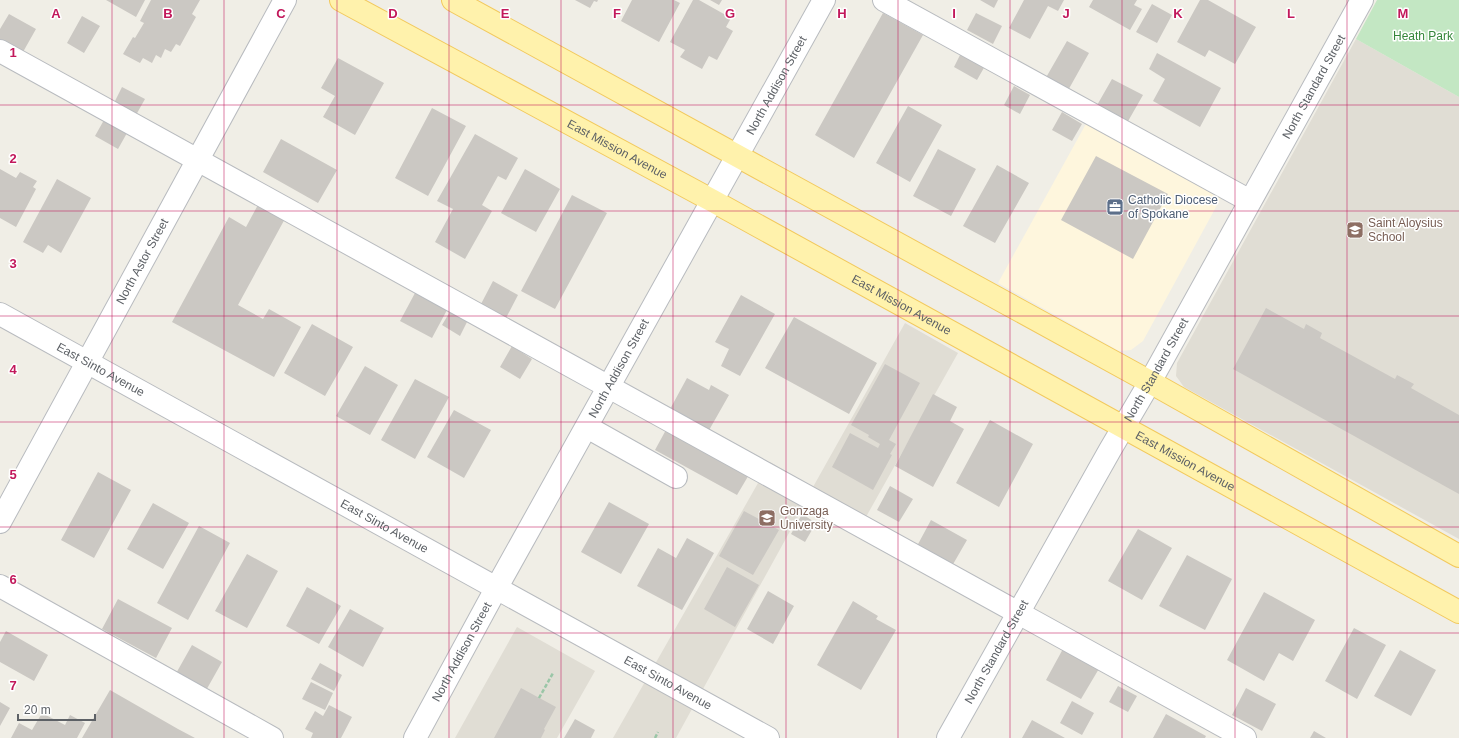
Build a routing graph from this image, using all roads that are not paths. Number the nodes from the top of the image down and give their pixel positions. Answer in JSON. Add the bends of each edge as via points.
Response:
{"nodes":[{"id":1,"x":285,"y":0,"type":"edge"},
{"id":2,"x":342,"y":0,"type":"edge"},
{"id":3,"x":453,"y":0,"type":"edge"},
{"id":4,"x":824,"y":0,"type":"edge"},
{"id":5,"x":884,"y":0,"type":"edge"},
{"id":6,"x":1362,"y":0,"type":"edge"},
{"id":7,"x":0,"y":51,"type":"edge"},
{"id":8,"x":738,"y":157,"type":"junction"},
{"id":9,"x":198,"y":161,"type":"junction"},
{"id":10,"x":713,"y":201,"type":"junction"},
{"id":11,"x":1250,"y":201,"type":"junction"},
{"id":12,"x":0,"y":314,"type":"edge"},
{"id":13,"x":88,"y":362,"type":"junction"},
{"id":14,"x":1150,"y":382,"type":"junction"},
{"id":15,"x":609,"y":388,"type":"junction"},
{"id":16,"x":587,"y":427,"type":"junction"},
{"id":17,"x":1123,"y":428,"type":"junction"},
{"id":18,"x":676,"y":477,"type":"dead end"},
{"id":19,"x":0,"y":522,"type":"edge"},
{"id":20,"x":1459,"y":556,"type":"edge"},
{"id":21,"x":0,"y":586,"type":"edge"},
{"id":22,"x":497,"y":587,"type":"junction"},
{"id":23,"x":1459,"y":612,"type":"edge"},
{"id":24,"x":1018,"y":614,"type":"junction"},
{"id":25,"x":272,"y":738,"type":"edge"},
{"id":26,"x":414,"y":738,"type":"edge"},
{"id":27,"x":768,"y":738,"type":"edge"},
{"id":28,"x":948,"y":738,"type":"edge"},
{"id":29,"x":1245,"y":738,"type":"edge"}],
"edges":[{"from":1,"to":9,"type":"street","name":"North Astor Street"},
{"from":2,"to":10,"type":"main road","name":"East Mission Avenue"},
{"from":3,"to":8,"type":"main road"},
{"from":4,"to":8,"type":"street","name":"North Addison Street"},
{"from":5,"to":11,"type":"street"},
{"from":6,"to":11,"type":"street","name":"North Standard Street"},
{"from":7,"to":9,"type":"street"},
{"from":8,"to":10,"type":"street","name":"North Addison Street"},
{"from":8,"to":14,"type":"main road"},
{"from":9,"to":13,"type":"street","name":"North Astor Street"},
{"from":9,"to":15,"type":"street"},
{"from":10,"to":15,"type":"street","name":"North Addison Street"},
{"from":10,"to":17,"type":"main road","name":"East Mission Avenue"},
{"from":11,"to":14,"type":"street","name":"North Standard Street"},
{"from":12,"to":13,"type":"street","name":"East Sinto Avenue"},
{"from":13,"to":19,"type":"street","name":"North Astor Street"},
{"from":13,"to":22,"type":"street","name":"East Sinto Avenue"},
{"from":14,"to":17,"type":"street","name":"North Standard Street"},
{"from":14,"to":20,"type":"main road"},
{"from":15,"to":16,"type":"street","name":"North Addison Street"},
{"from":15,"to":24,"type":"street"},
{"from":16,"to":18,"type":"street"},
{"from":16,"to":22,"type":"street","name":"North Addison Street"},
{"from":17,"to":23,"type":"main road","name":"East Mission Avenue"},
{"from":17,"to":24,"type":"street","name":"North Standard Street"},
{"from":21,"to":25,"type":"street"},
{"from":22,"to":26,"type":"street","name":"North Addison Street"},
{"from":22,"to":27,"type":"street","name":"East Sinto Avenue"},
{"from":24,"to":28,"type":"street","name":"North Standard Street"},
{"from":24,"to":29,"type":"street"}]}
